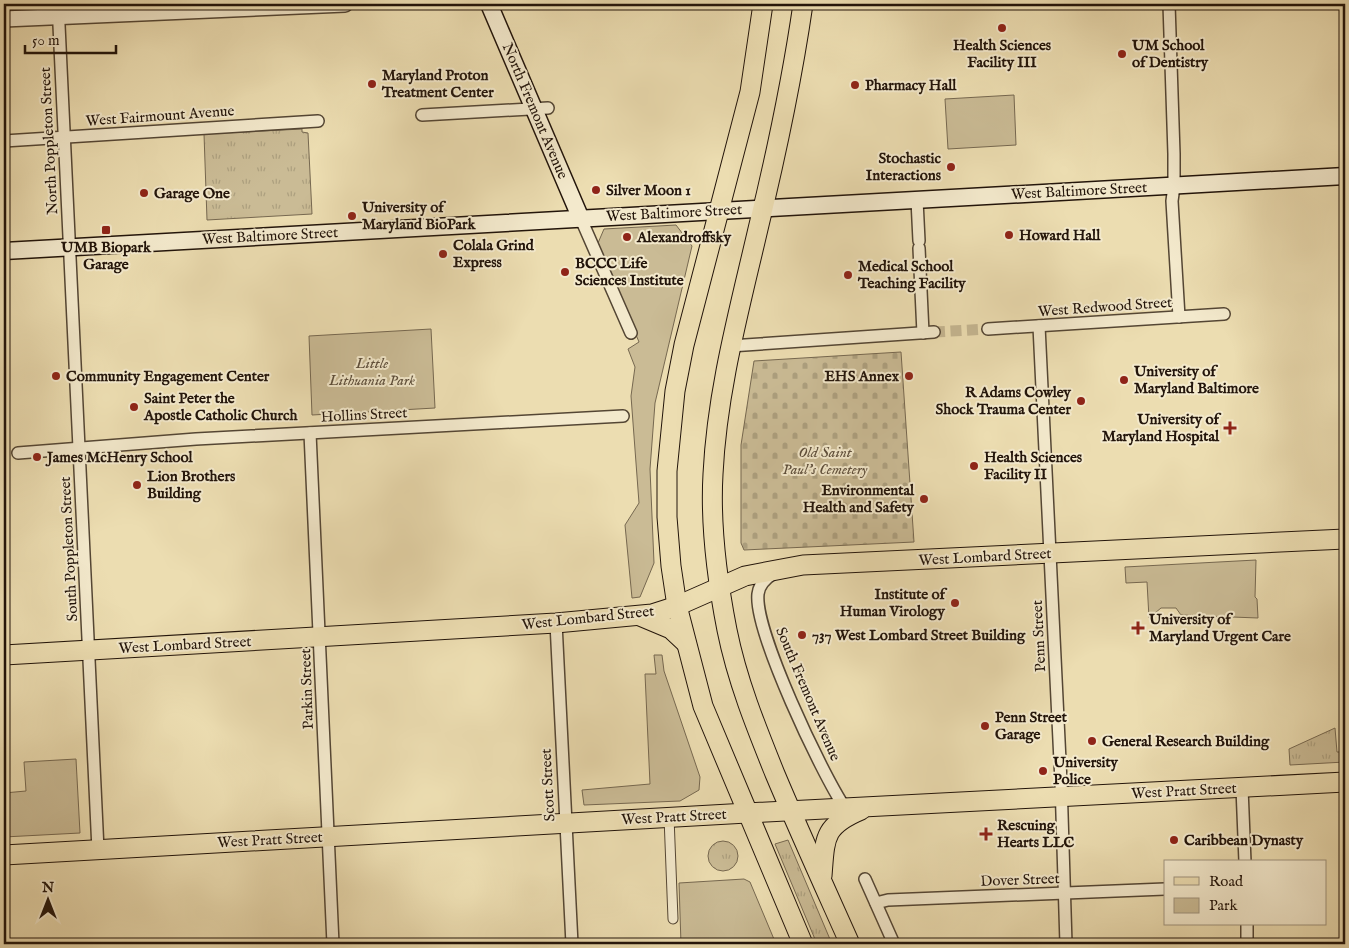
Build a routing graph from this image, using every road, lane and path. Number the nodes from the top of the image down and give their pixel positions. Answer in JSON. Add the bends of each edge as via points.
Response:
{"nodes":[{"id":1,"x":345,"y":4,"type":"edge"},
{"id":2,"x":489,"y":4,"type":"edge"},
{"id":3,"x":764,"y":4,"type":"edge"},
{"id":4,"x":803,"y":4,"type":"edge"},
{"id":5,"x":1170,"y":4,"type":"edge"},
{"id":6,"x":58,"y":10,"type":"edge"},
{"id":7,"x":4,"y":19,"type":"edge"},
{"id":8,"x":541,"y":108,"type":"junction"},
{"id":9,"x":422,"y":115,"type":"dead end"},
{"id":10,"x":318,"y":121,"type":"dead end"},
{"id":11,"x":64,"y":137,"type":"junction"},
{"id":12,"x":4,"y":141,"type":"edge"},
{"id":13,"x":1345,"y":176,"type":"edge"},
{"id":14,"x":1174,"y":186,"type":"junction"},
{"id":15,"x":917,"y":200,"type":"junction"},
{"id":16,"x":763,"y":208,"type":"junction"},
{"id":17,"x":718,"y":211,"type":"junction"},
{"id":18,"x":581,"y":219,"type":"junction"},
{"id":19,"x":70,"y":248,"type":"junction"},
{"id":20,"x":4,"y":251,"type":"edge"},
{"id":21,"x":1224,"y":314,"type":"dead end"},
{"id":22,"x":1179,"y":317,"type":"junction"},
{"id":23,"x":1039,"y":326,"type":"junction"},
{"id":24,"x":988,"y":329,"type":"tunnel mouth"},
{"id":25,"x":631,"y":333,"type":"dead end"},
{"id":26,"x":730,"y":346,"type":"junction"},
{"id":27,"x":623,"y":416,"type":"dead end"},
{"id":28,"x":310,"y":433,"type":"junction"},
{"id":29,"x":79,"y":448,"type":"junction"},
{"id":30,"x":18,"y":453,"type":"dead end"},
{"id":31,"x":1345,"y":539,"type":"edge"},
{"id":32,"x":1050,"y":554,"type":"junction"},
{"id":33,"x":781,"y":568,"type":"junction"},
{"id":34,"x":720,"y":586,"type":"junction"},
{"id":35,"x":677,"y":606,"type":"junction"},
{"id":36,"x":640,"y":616,"type":"junction"},
{"id":37,"x":556,"y":623,"type":"junction"},
{"id":38,"x":319,"y":637,"type":"junction"},
{"id":39,"x":686,"y":643,"type":"junction"},
{"id":40,"x":89,"y":650,"type":"junction"},
{"id":41,"x":4,"y":655,"type":"edge"},
{"id":42,"x":1345,"y":782,"type":"edge"},
{"id":43,"x":1242,"y":788,"type":"junction"},
{"id":44,"x":1062,"y":797,"type":"junction"},
{"id":45,"x":869,"y":806,"type":"junction"},
{"id":46,"x":845,"y":808,"type":"junction"},
{"id":47,"x":791,"y":811,"type":"junction"},
{"id":48,"x":747,"y":813,"type":"junction"},
{"id":49,"x":669,"y":817,"type":"junction"},
{"id":50,"x":566,"y":823,"type":"junction"},
{"id":51,"x":328,"y":837,"type":"junction"},
{"id":52,"x":98,"y":850,"type":"junction"},
{"id":53,"x":4,"y":855,"type":"edge"},
{"id":54,"x":1244,"y":860,"type":"edge"},
{"id":55,"x":865,"y":879,"type":"dead end"},
{"id":56,"x":821,"y":880,"type":"junction"},
{"id":57,"x":1164,"y":889,"type":"edge"},
{"id":58,"x":1064,"y":894,"type":"junction"},
{"id":59,"x":876,"y":903,"type":"junction"},
{"id":60,"x":673,"y":919,"type":"dead end"},
{"id":61,"x":1247,"y":926,"type":"edge"},
{"id":62,"x":333,"y":944,"type":"edge"},
{"id":63,"x":572,"y":944,"type":"edge"},
{"id":64,"x":803,"y":944,"type":"edge"},
{"id":65,"x":850,"y":944,"type":"edge"},
{"id":66,"x":894,"y":944,"type":"edge"},
{"id":67,"x":1066,"y":944,"type":"edge"},
{"id":68,"x":1248,"y":944,"type":"edge"}],
"edges":[{"from":1,"to":6,"type":"street"},
{"from":2,"to":8,"type":"main road","name":"North Fremont Avenue"},
{"from":3,"to":17,"type":"main road","via":[[750,92]]},
{"from":4,"to":16,"type":"main road"},
{"from":5,"to":14,"type":"street"},
{"from":6,"to":7,"type":"street"},
{"from":6,"to":11,"type":"street","name":"North Poppleton Street"},
{"from":8,"to":9,"type":"street"},
{"from":8,"to":18,"type":"main road","name":"North Fremont Avenue"},
{"from":10,"to":11,"type":"street","name":"West Fairmount Avenue"},
{"from":11,"to":12,"type":"street","name":"West Fairmount Avenue"},
{"from":11,"to":19,"type":"street","name":"North Poppleton Street"},
{"from":13,"to":14,"type":"main road","name":"West Baltimore Street"},
{"from":14,"to":15,"type":"main road","name":"West Baltimore Street"},
{"from":14,"to":22,"type":"street","via":[[1172,201]]},
{"from":15,"to":16,"type":"main road","name":"West Baltimore Street"},
{"from":15,"to":26,"type":"street","via":[[929,333]]},
{"from":16,"to":17,"type":"main road","name":"West Baltimore Street"},
{"from":16,"to":26,"type":"main road"},
{"from":17,"to":18,"type":"main road","name":"West Baltimore Street"},
{"from":17,"to":35,"type":"main road","via":[[684,345],[671,425],[667,517]]},
{"from":18,"to":19,"type":"main road","name":"West Baltimore Street"},
{"from":18,"to":25,"type":"street"},
{"from":19,"to":20,"type":"main road","name":"West Baltimore Street"},
{"from":19,"to":29,"type":"street","name":"South Poppleton Street"},
{"from":21,"to":22,"type":"street","name":"West Redwood Street"},
{"from":22,"to":23,"type":"street","name":"West Redwood Street"},
{"from":23,"to":24,"type":"street","name":"West Redwood Street"},
{"from":23,"to":32,"type":"street","name":"Penn Street"},
{"from":26,"to":34,"type":"main road","via":[[720,399],[713,474],[712,516]]},
{"from":27,"to":28,"type":"street","name":"Hollins Street"},
{"from":28,"to":29,"type":"street","name":"Hollins Street"},
{"from":28,"to":38,"type":"street","name":"Parkin Street"},
{"from":29,"to":30,"type":"street","name":"Hollins Street"},
{"from":29,"to":40,"type":"street","name":"South Poppleton Street"},
{"from":31,"to":32,"type":"main road","name":"West Lombard Street"},
{"from":32,"to":33,"type":"main road","name":"West Lombard Street"},
{"from":32,"to":44,"type":"street","name":"Penn Street"},
{"from":33,"to":34,"type":"main road","name":"West Lombard Street","via":[[745,576]]},
{"from":33,"to":46,"type":"street","name":"South Fremont Avenue","via":[[759,589],[765,633],[830,784]]},
{"from":34,"to":35,"type":"main road","name":"West Lombard Street"},
{"from":34,"to":47,"type":"main road","via":[[727,631],[744,695]]},
{"from":35,"to":36,"type":"main road","name":"West Lombard Street"},
{"from":35,"to":39,"type":"main road"},
{"from":36,"to":37,"type":"main road","name":"West Lombard Street"},
{"from":36,"to":39,"type":"main road","via":[[671,629]]},
{"from":37,"to":38,"type":"main road","name":"West Lombard Street"},
{"from":37,"to":50,"type":"street","name":"Scott Street"},
{"from":38,"to":40,"type":"main road","name":"West Lombard Street"},
{"from":38,"to":51,"type":"street","name":"Parkin Street"},
{"from":39,"to":48,"type":"main road","via":[[703,706]]},
{"from":40,"to":41,"type":"main road","name":"West Lombard Street"},
{"from":40,"to":52,"type":"street","name":"South Poppleton Street"},
{"from":42,"to":43,"type":"main road","name":"West Pratt Street"},
{"from":43,"to":44,"type":"main road","name":"West Pratt Street"},
{"from":43,"to":54,"type":"street"},
{"from":44,"to":45,"type":"main road","name":"West Pratt Street"},
{"from":44,"to":58,"type":"street","name":"Penn Street"},
{"from":45,"to":46,"type":"main road","name":"West Pratt Street"},
{"from":45,"to":56,"type":"main road","via":[[834,825],[824,847]]},
{"from":46,"to":47,"type":"main road","name":"West Pratt Street"},
{"from":47,"to":48,"type":"main road","name":"West Pratt Street"},
{"from":47,"to":56,"type":"main road"},
{"from":48,"to":49,"type":"main road","name":"West Pratt Street"},
{"from":48,"to":64,"type":"main road"},
{"from":49,"to":50,"type":"main road","name":"West Pratt Street"},
{"from":49,"to":60,"type":"street"},
{"from":50,"to":51,"type":"main road","name":"West Pratt Street"},
{"from":50,"to":63,"type":"street","name":"Scott Street"},
{"from":51,"to":52,"type":"main road","name":"West Pratt Street"},
{"from":51,"to":62,"type":"street","name":"Parkin Street"},
{"from":52,"to":53,"type":"main road","name":"West Pratt Street"},
{"from":55,"to":59,"type":"street"},
{"from":56,"to":65,"type":"main road"},
{"from":57,"to":58,"type":"street","name":"Dover Street"},
{"from":58,"to":59,"type":"street","name":"Dover Street"},
{"from":58,"to":67,"type":"street","name":"Penn Street"},
{"from":59,"to":66,"type":"street"},
{"from":61,"to":68,"type":"street"}]}
